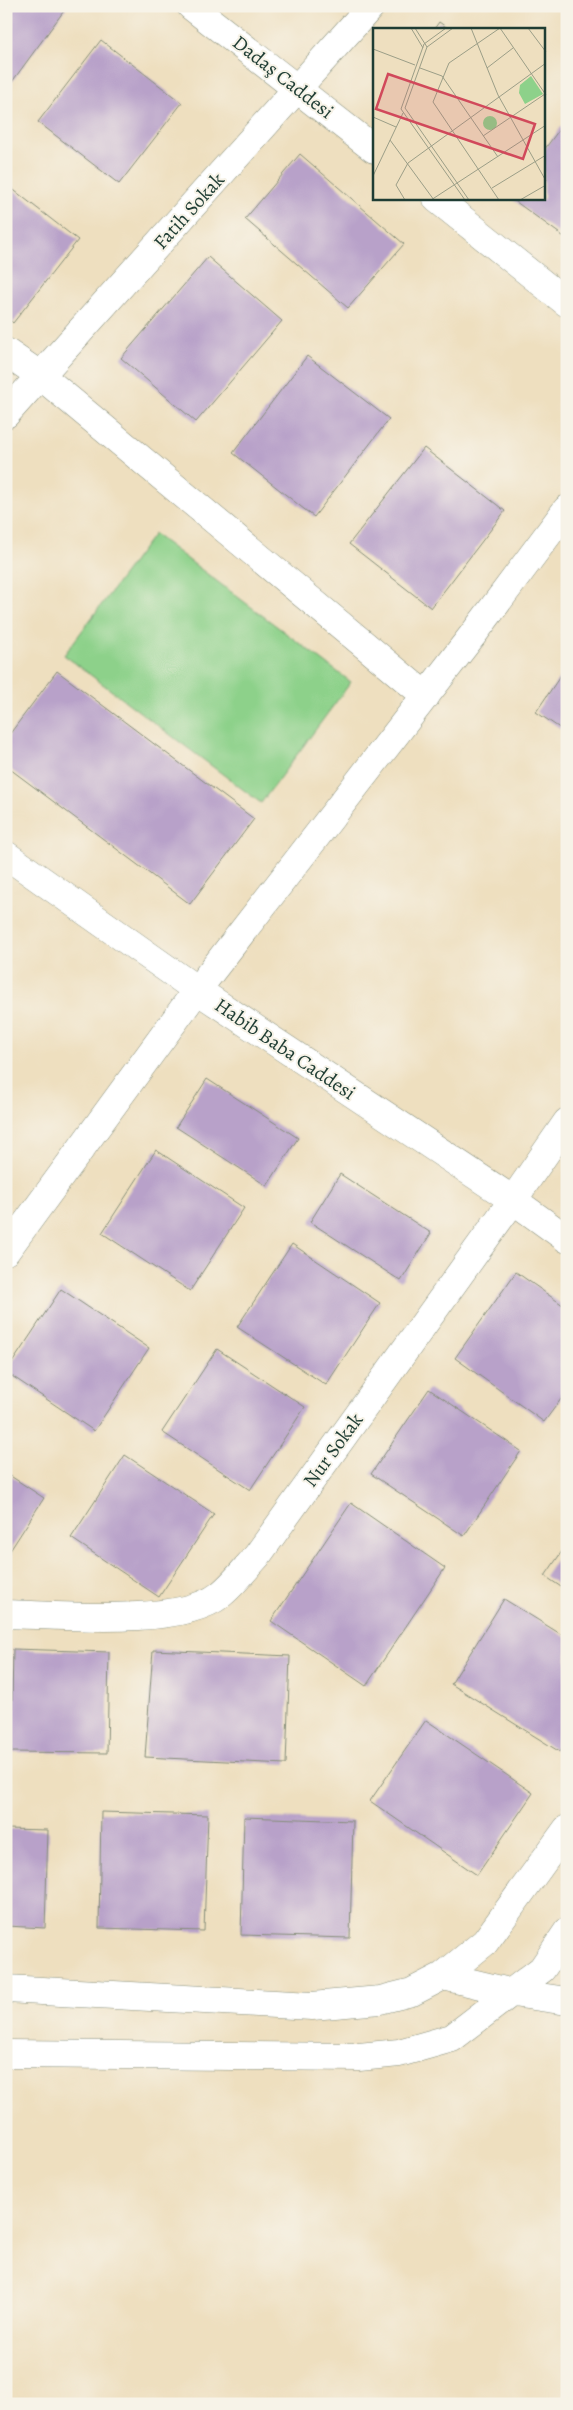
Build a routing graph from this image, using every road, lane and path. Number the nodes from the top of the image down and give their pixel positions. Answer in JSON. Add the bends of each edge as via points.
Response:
{"nodes":[{"id":1,"x":191,"y":6,"type":"edge"},
{"id":2,"x":371,"y":6,"type":"edge"},
{"id":3,"x":299,"y":88,"type":"junction"},
{"id":4,"x":373,"y":148,"type":"edge"},
{"id":5,"x":438,"y":200,"type":"edge"},
{"id":6,"x":567,"y":302,"type":"edge"},
{"id":7,"x":6,"y":352,"type":"edge"},
{"id":8,"x":41,"y":376,"type":"junction"},
{"id":9,"x":6,"y":414,"type":"edge"},
{"id":10,"x":567,"y":510,"type":"edge"},
{"id":11,"x":426,"y":696,"type":"junction"},
{"id":12,"x":6,"y":855,"type":"edge"},
{"id":13,"x":197,"y":990,"type":"junction"},
{"id":14,"x":567,"y":1122,"type":"edge"},
{"id":15,"x":513,"y":1200,"type":"junction"},
{"id":16,"x":567,"y":1239,"type":"edge"},
{"id":17,"x":6,"y":1251,"type":"edge"},
{"id":18,"x":6,"y":1614,"type":"edge"},
{"id":19,"x":567,"y":1829,"type":"edge"},
{"id":20,"x":567,"y":1932,"type":"edge"},
{"id":21,"x":443,"y":1976,"type":"junction"},
{"id":22,"x":6,"y":1990,"type":"edge"},
{"id":23,"x":513,"y":1993,"type":"junction"},
{"id":24,"x":567,"y":2001,"type":"edge"},
{"id":25,"x":6,"y":2054,"type":"edge"}],
"edges":[{"from":1,"to":3,"type":"street","name":"Dadaş Caddesi"},
{"from":2,"to":3,"type":"street","name":"Fatih Sokak"},
{"from":3,"to":4,"type":"street","name":"Dadaş Caddesi"},
{"from":3,"to":8,"type":"street","name":"Fatih Sokak"},
{"from":5,"to":6,"type":"street"},
{"from":7,"to":8,"type":"street"},
{"from":8,"to":9,"type":"street","name":"Fatih Sokak"},
{"from":8,"to":11,"type":"street"},
{"from":10,"to":11,"type":"street"},
{"from":11,"to":13,"type":"street"},
{"from":12,"to":13,"type":"street","name":"Habib Baba Caddesi"},
{"from":13,"to":15,"type":"street","name":"Habib Baba Caddesi"},
{"from":13,"to":17,"type":"street"},
{"from":14,"to":15,"type":"street","name":"Nur Sokak"},
{"from":15,"to":16,"type":"street","name":"Habib Baba Caddesi"},
{"from":15,"to":18,"type":"street","name":"Nur Sokak","via":[[257,1556],[219,1596],[182,1612],[120,1617]]},
{"from":19,"to":21,"type":"street","via":[[484,1942]]},
{"from":20,"to":23,"type":"street","via":[[542,1969]]},
{"from":21,"to":22,"type":"street","via":[[412,1992],[380,2000],[312,2006]]},
{"from":21,"to":23,"type":"street"},
{"from":23,"to":24,"type":"street"},
{"from":23,"to":25,"type":"street","via":[[452,2038],[399,2053],[359,2057]]}]}
